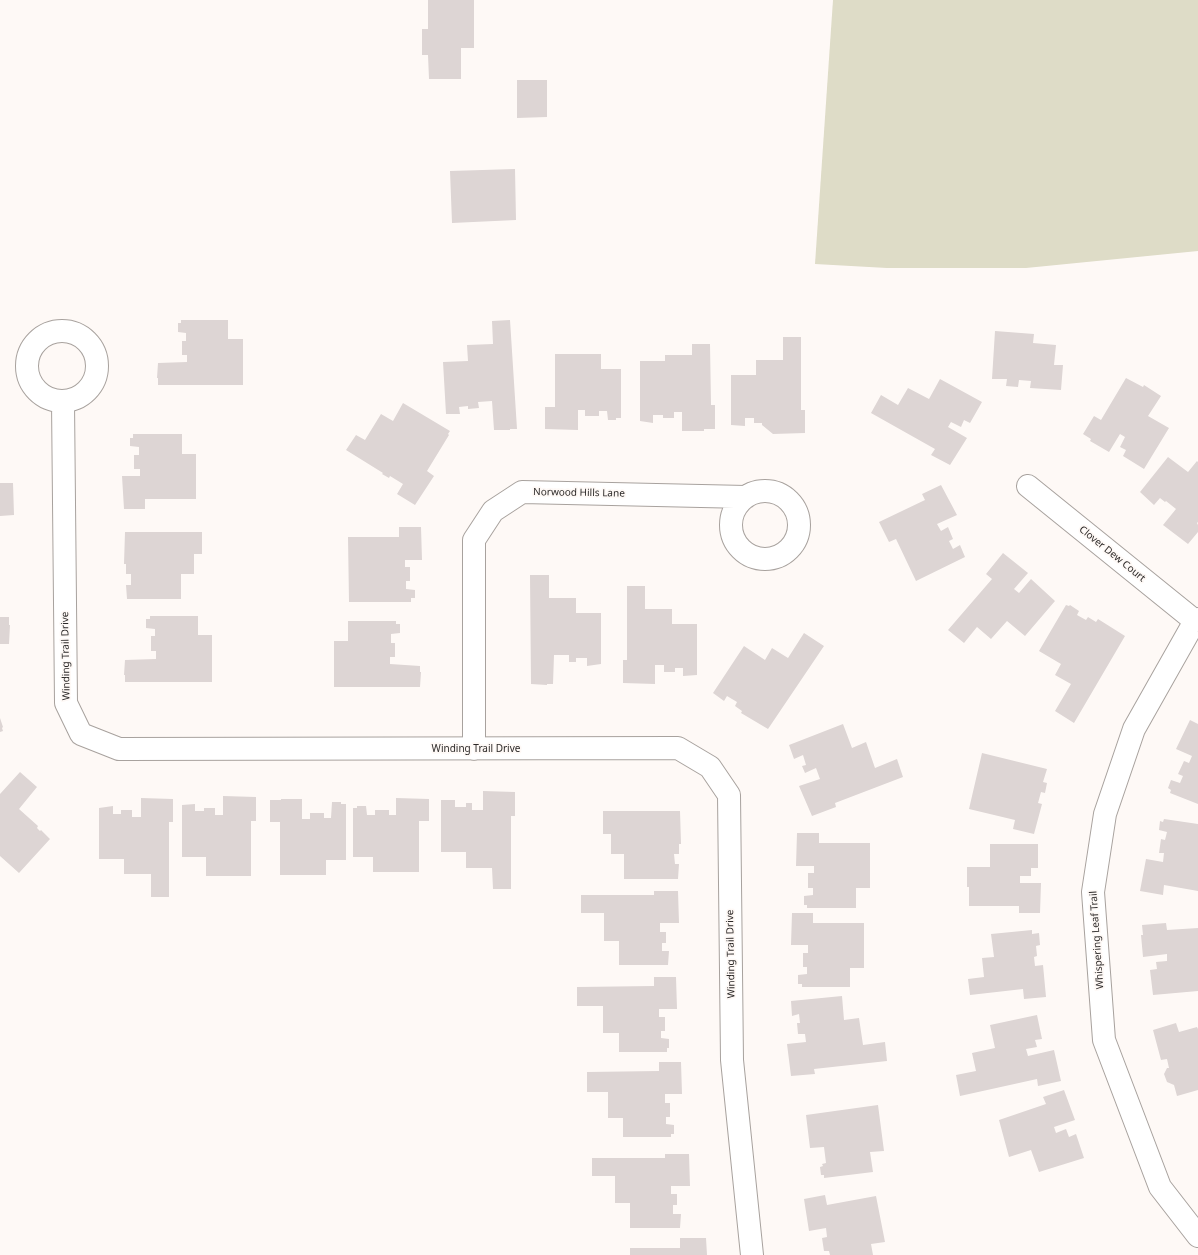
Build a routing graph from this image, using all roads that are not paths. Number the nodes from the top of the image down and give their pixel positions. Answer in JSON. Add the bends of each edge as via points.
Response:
{"nodes":[{"id":1,"x":62,"y":402,"type":"dead end"},
{"id":2,"x":1028,"y":486,"type":"dead end"},
{"id":3,"x":746,"y":497,"type":"dead end"},
{"id":4,"x":1197,"y":620,"type":"edge"},
{"id":5,"x":474,"y":749,"type":"junction"},
{"id":6,"x":1198,"y":1236,"type":"edge"},
{"id":7,"x":752,"y":1255,"type":"edge"}],
"edges":[{"from":1,"to":5,"type":"street","name":"Winding Trail Drive","via":[[66,703],[81,734],[119,749]]},
{"from":2,"to":4,"type":"street","name":"Clover Dew Court"},
{"from":3,"to":5,"type":"street","name":"Norwood Hills Lane","via":[[522,492],[493,511],[474,540]]},
{"from":4,"to":6,"type":"street","name":"Whispering Leaf Trail","via":[[1134,729],[1105,814],[1093,892],[1104,1040],[1160,1187]]},
{"from":5,"to":7,"type":"street","name":"Winding Trail Drive","via":[[678,748],[710,767],[729,795],[732,1060]]}]}
